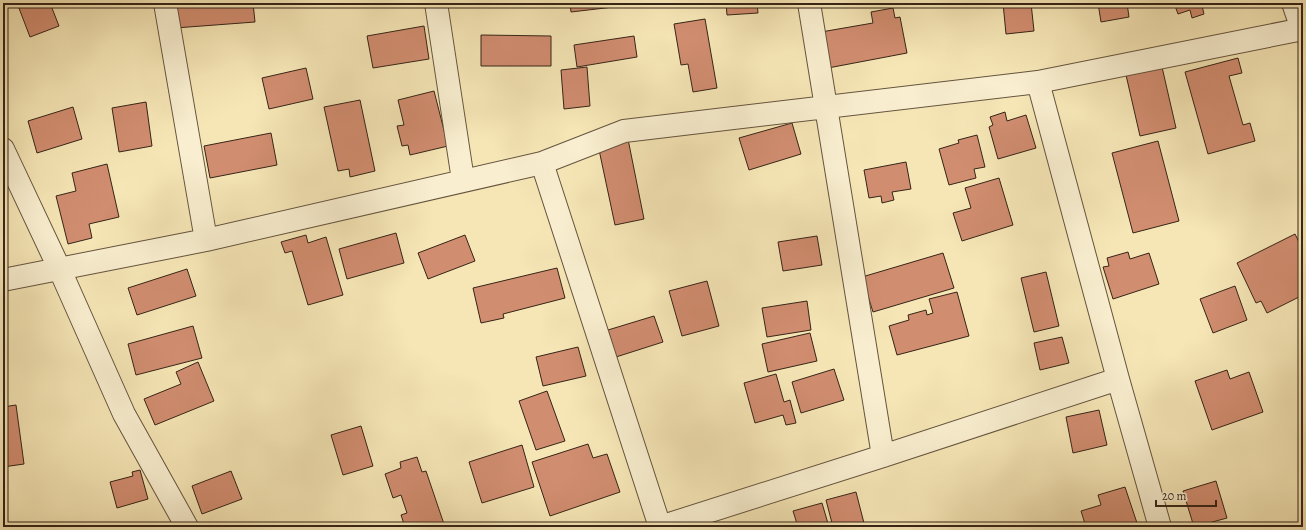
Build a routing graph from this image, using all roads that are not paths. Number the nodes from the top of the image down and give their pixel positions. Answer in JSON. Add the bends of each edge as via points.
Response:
{"nodes":[{"id":1,"x":165,"y":3,"type":"edge"},
{"id":2,"x":436,"y":3,"type":"edge"},
{"id":3,"x":809,"y":3,"type":"edge"},
{"id":4,"x":1292,"y":3,"type":"edge"},
{"id":5,"x":1303,"y":30,"type":"edge"},
{"id":6,"x":1038,"y":82,"type":"junction"},
{"id":7,"x":826,"y":108,"type":"junction"},
{"id":8,"x":3,"y":149,"type":"edge"},
{"id":9,"x":542,"y":163,"type":"junction"},
{"id":10,"x":463,"y":180,"type":"junction"},
{"id":11,"x":206,"y":240,"type":"junction"},
{"id":12,"x":60,"y":270,"type":"junction"},
{"id":13,"x":3,"y":280,"type":"edge"},
{"id":14,"x":1118,"y":379,"type":"junction"},
{"id":15,"x":883,"y":456,"type":"junction"},
{"id":16,"x":187,"y":527,"type":"edge"},
{"id":17,"x":660,"y":527,"type":"edge"},
{"id":18,"x":1160,"y":527,"type":"edge"}],
"edges":[{"from":1,"to":11,"type":"street"},
{"from":2,"to":10,"type":"street"},
{"from":3,"to":7,"type":"street"},
{"from":4,"to":5,"type":"street"},
{"from":5,"to":6,"type":"street"},
{"from":6,"to":7,"type":"street"},
{"from":6,"to":14,"type":"street"},
{"from":7,"to":9,"type":"street","via":[[624,131]]},
{"from":7,"to":15,"type":"street"},
{"from":8,"to":12,"type":"street"},
{"from":9,"to":10,"type":"street"},
{"from":9,"to":17,"type":"street"},
{"from":10,"to":11,"type":"street"},
{"from":11,"to":12,"type":"street"},
{"from":12,"to":13,"type":"street"},
{"from":12,"to":16,"type":"street","via":[[124,414]]},
{"from":14,"to":15,"type":"street"},
{"from":14,"to":18,"type":"street"},
{"from":15,"to":17,"type":"street"}]}
